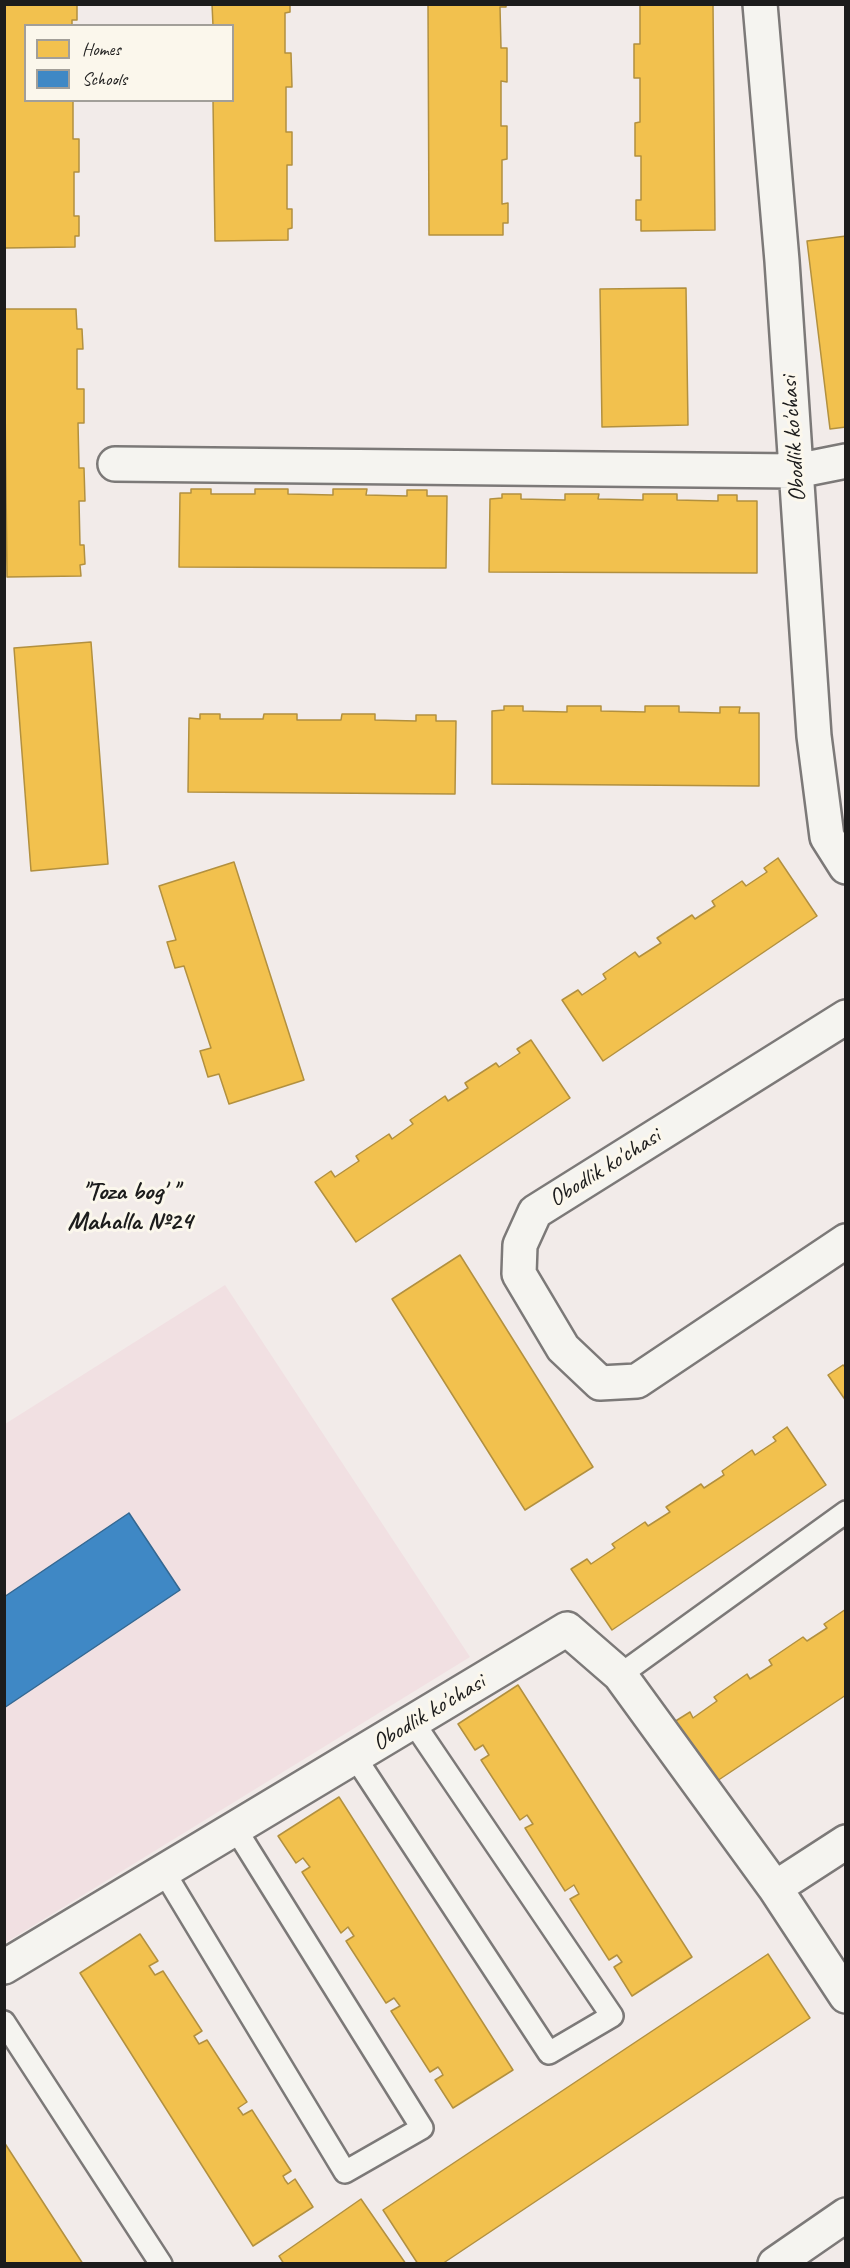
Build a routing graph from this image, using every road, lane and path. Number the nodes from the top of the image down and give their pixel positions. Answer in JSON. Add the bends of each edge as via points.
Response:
{"nodes":[{"id":1,"x":760,"y":4,"type":"edge"},
{"id":2,"x":846,"y":461,"type":"edge"},
{"id":3,"x":115,"y":464,"type":"dead end"},
{"id":4,"x":796,"y":471,"type":"junction"},
{"id":5,"x":846,"y":867,"type":"edge"},
{"id":6,"x":846,"y":1017,"type":"edge"},
{"id":7,"x":846,"y":1241,"type":"edge"},
{"id":8,"x":846,"y":1512,"type":"edge"},
{"id":9,"x":620,"y":1675,"type":"junction"},
{"id":10,"x":413,"y":1722,"type":"junction"},
{"id":11,"x":355,"y":1757,"type":"junction"},
{"id":12,"x":235,"y":1828,"type":"junction"},
{"id":13,"x":846,"y":1842,"type":"edge"},
{"id":14,"x":164,"y":1872,"type":"junction"},
{"id":15,"x":775,"y":1888,"type":"junction"},
{"id":16,"x":4,"y":1967,"type":"edge"},
{"id":17,"x":846,"y":1996,"type":"edge"},
{"id":18,"x":4,"y":2022,"type":"edge"},
{"id":19,"x":846,"y":2215,"type":"edge"},
{"id":20,"x":161,"y":2264,"type":"edge"},
{"id":21,"x":774,"y":2264,"type":"edge"}],
"edges":[{"from":1,"to":4,"type":"street","name":"Obodlik ko'chasi"},
{"from":2,"to":4,"type":"street"},
{"from":3,"to":4,"type":"street"},
{"from":4,"to":5,"type":"street","name":"Obodlik ko'chasi","via":[[815,747],[827,837]]},
{"from":6,"to":7,"type":"street","name":"Obodlik ko'chasi","via":[[535,1212],[520,1245],[519,1274],[563,1348],[600,1383],[637,1381]]},
{"from":8,"to":9,"type":"lane"},
{"from":9,"to":10,"type":"street","name":"Obodlik ko'chasi","via":[[567,1629]]},
{"from":9,"to":15,"type":"street","name":"Obodlik ko'chasi"},
{"from":10,"to":11,"type":"street","name":"Obodlik ko'chasi"},
{"from":10,"to":11,"type":"lane","via":[[612,2016],[549,2053]]},
{"from":11,"to":12,"type":"street","name":"Obodlik ko'chasi"},
{"from":12,"to":14,"type":"street","name":"Obodlik ko'chasi"},
{"from":12,"to":14,"type":"lane","via":[[422,2127],[345,2172]]},
{"from":13,"to":15,"type":"street"},
{"from":14,"to":16,"type":"street","name":"Obodlik ko'chasi"},
{"from":15,"to":17,"type":"street","name":"Obodlik ko'chasi"},
{"from":18,"to":20,"type":"lane"},
{"from":19,"to":21,"type":"street"}]}
